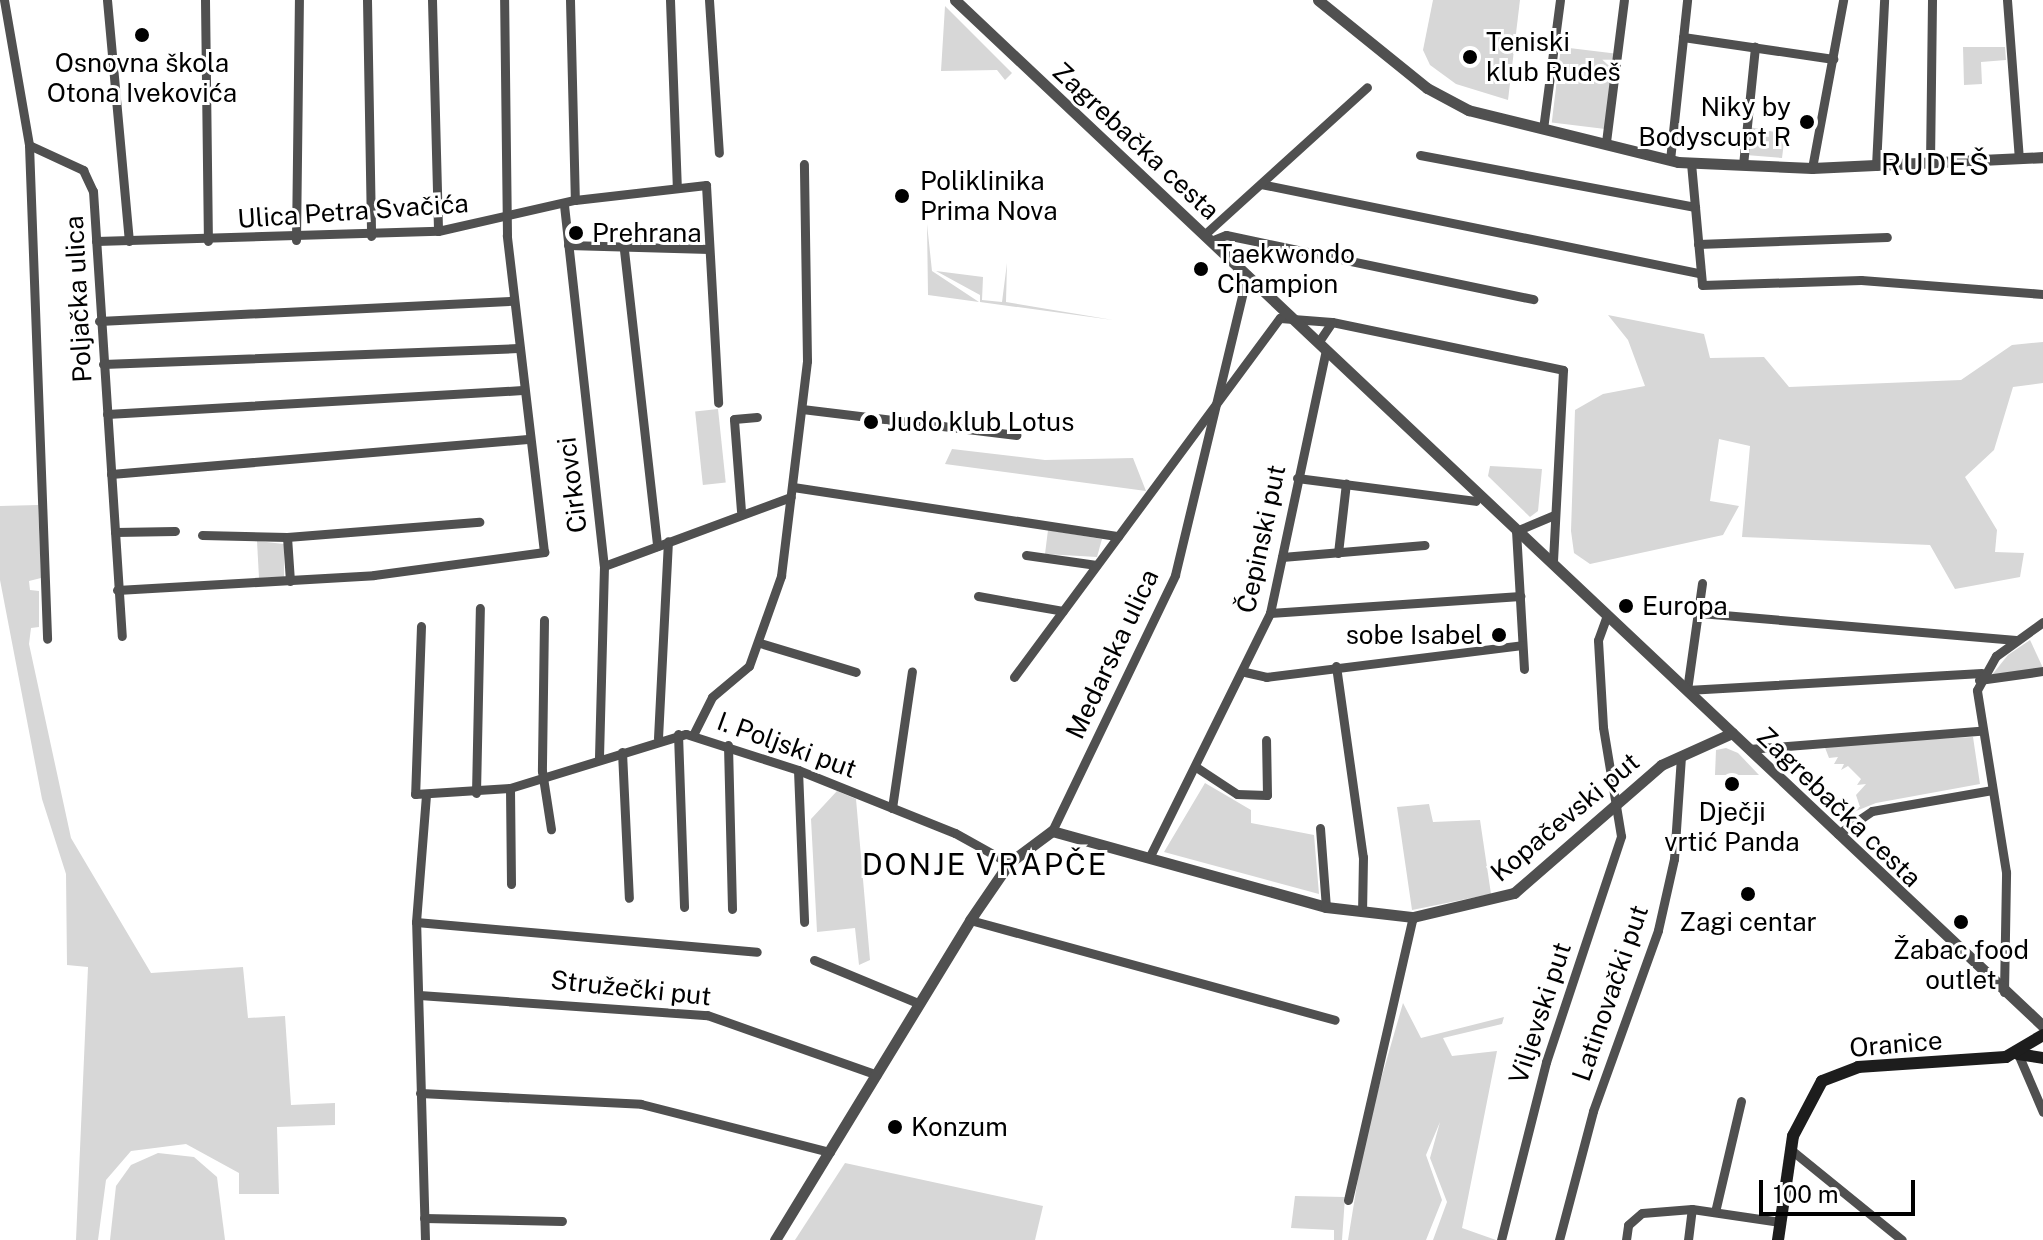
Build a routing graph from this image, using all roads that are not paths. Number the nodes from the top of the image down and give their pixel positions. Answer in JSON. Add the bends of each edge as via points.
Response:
{"nodes":[{"id":1,"x":4,"y":0,"type":"edge"},
{"id":2,"x":107,"y":0,"type":"edge"},
{"id":3,"x":205,"y":0,"type":"edge"},
{"id":4,"x":299,"y":0,"type":"edge"},
{"id":5,"x":367,"y":0,"type":"edge"},
{"id":6,"x":432,"y":0,"type":"edge"},
{"id":7,"x":504,"y":0,"type":"edge"},
{"id":8,"x":570,"y":0,"type":"edge"},
{"id":9,"x":670,"y":0,"type":"edge"},
{"id":10,"x":709,"y":0,"type":"edge"},
{"id":11,"x":955,"y":0,"type":"edge"},
{"id":12,"x":1318,"y":0,"type":"edge"},
{"id":13,"x":1560,"y":0,"type":"edge"},
{"id":14,"x":1624,"y":0,"type":"edge"},
{"id":15,"x":1687,"y":0,"type":"edge"},
{"id":16,"x":1843,"y":0,"type":"edge"},
{"id":17,"x":1884,"y":0,"type":"edge"},
{"id":18,"x":1932,"y":0,"type":"edge"},
{"id":19,"x":2007,"y":0,"type":"edge"},
{"id":20,"x":1683,"y":37,"type":"junction"},
{"id":21,"x":1755,"y":47,"type":"junction"},
{"id":22,"x":1833,"y":59,"type":"junction"},
{"id":23,"x":1367,"y":87,"type":"dead end"},
{"id":24,"x":1543,"y":129,"type":"junction"},
{"id":25,"x":1606,"y":142,"type":"junction"},
{"id":26,"x":29,"y":145,"type":"junction"},
{"id":27,"x":719,"y":153,"type":"dead end"},
{"id":28,"x":1420,"y":155,"type":"dead end"},
{"id":29,"x":2043,"y":157,"type":"edge"},
{"id":30,"x":2019,"y":159,"type":"junction"},
{"id":31,"x":1670,"y":160,"type":"junction"},
{"id":32,"x":1691,"y":163,"type":"junction"},
{"id":33,"x":804,"y":164,"type":"dead end"},
{"id":34,"x":1930,"y":164,"type":"junction"},
{"id":35,"x":1743,"y":165,"type":"junction"},
{"id":36,"x":1876,"y":166,"type":"junction"},
{"id":37,"x":1812,"y":168,"type":"junction"},
{"id":38,"x":1261,"y":184,"type":"junction"},
{"id":39,"x":677,"y":187,"type":"junction"},
{"id":40,"x":575,"y":200,"type":"junction"},
{"id":41,"x":564,"y":205,"type":"junction"},
{"id":42,"x":1695,"y":207,"type":"junction"},
{"id":43,"x":508,"y":219,"type":"junction"},
{"id":44,"x":438,"y":231,"type":"junction"},
{"id":45,"x":371,"y":236,"type":"junction"},
{"id":46,"x":1887,"y":237,"type":"dead end"},
{"id":47,"x":1207,"y":238,"type":"junction"},
{"id":48,"x":296,"y":240,"type":"junction"},
{"id":49,"x":96,"y":241,"type":"junction"},
{"id":50,"x":129,"y":241,"type":"junction"},
{"id":51,"x":208,"y":241,"type":"junction"},
{"id":52,"x":1698,"y":244,"type":"junction"},
{"id":53,"x":568,"y":245,"type":"junction"},
{"id":54,"x":709,"y":249,"type":"junction"},
{"id":55,"x":624,"y":250,"type":"junction"},
{"id":56,"x":1700,"y":273,"type":"junction"},
{"id":57,"x":1247,"y":274,"type":"junction"},
{"id":58,"x":2043,"y":294,"type":"edge"},
{"id":59,"x":1533,"y":299,"type":"dead end"},
{"id":60,"x":513,"y":301,"type":"junction"},
{"id":61,"x":1286,"y":315,"type":"junction"},
{"id":62,"x":99,"y":321,"type":"junction"},
{"id":63,"x":1332,"y":322,"type":"junction"},
{"id":64,"x":1322,"y":347,"type":"junction"},
{"id":65,"x":518,"y":348,"type":"junction"},
{"id":66,"x":103,"y":364,"type":"junction"},
{"id":67,"x":522,"y":390,"type":"junction"},
{"id":68,"x":718,"y":403,"type":"dead end"},
{"id":69,"x":1214,"y":408,"type":"junction"},
{"id":70,"x":802,"y":409,"type":"junction"},
{"id":71,"x":107,"y":414,"type":"junction"},
{"id":72,"x":757,"y":417,"type":"dead end"},
{"id":73,"x":1016,"y":435,"type":"dead end"},
{"id":74,"x":528,"y":439,"type":"junction"},
{"id":75,"x":111,"y":474,"type":"junction"},
{"id":76,"x":1297,"y":478,"type":"junction"},
{"id":77,"x":1346,"y":483,"type":"junction"},
{"id":78,"x":792,"y":492,"type":"junction"},
{"id":79,"x":1476,"y":501,"type":"dead end"},
{"id":80,"x":741,"y":511,"type":"junction"},
{"id":81,"x":1554,"y":515,"type":"junction"},
{"id":82,"x":479,"y":522,"type":"dead end"},
{"id":83,"x":175,"y":531,"type":"dead end"},
{"id":84,"x":1516,"y":531,"type":"junction"},
{"id":85,"x":115,"y":532,"type":"junction"},
{"id":86,"x":202,"y":535,"type":"dead end"},
{"id":87,"x":1118,"y":536,"type":"junction"},
{"id":88,"x":287,"y":537,"type":"junction"},
{"id":89,"x":668,"y":541,"type":"junction"},
{"id":90,"x":1424,"y":545,"type":"dead end"},
{"id":91,"x":657,"y":546,"type":"junction"},
{"id":92,"x":1338,"y":553,"type":"junction"},
{"id":93,"x":1026,"y":555,"type":"dead end"},
{"id":94,"x":1282,"y":557,"type":"junction"},
{"id":95,"x":1553,"y":563,"type":"junction"},
{"id":96,"x":1096,"y":565,"type":"junction"},
{"id":97,"x":604,"y":566,"type":"junction"},
{"id":98,"x":290,"y":581,"type":"junction"},
{"id":99,"x":1702,"y":583,"type":"dead end"},
{"id":100,"x":117,"y":590,"type":"junction"},
{"id":101,"x":978,"y":596,"type":"dead end"},
{"id":102,"x":1520,"y":596,"type":"junction"},
{"id":103,"x":480,"y":608,"type":"dead end"},
{"id":104,"x":1063,"y":611,"type":"junction"},
{"id":105,"x":1270,"y":613,"type":"junction"},
{"id":106,"x":1700,"y":613,"type":"junction"},
{"id":107,"x":1607,"y":615,"type":"junction"},
{"id":108,"x":544,"y":620,"type":"dead end"},
{"id":109,"x":2043,"y":622,"type":"edge"},
{"id":110,"x":421,"y":626,"type":"dead end"},
{"id":111,"x":122,"y":636,"type":"dead end"},
{"id":112,"x":47,"y":639,"type":"dead end"},
{"id":113,"x":2016,"y":640,"type":"junction"},
{"id":114,"x":760,"y":643,"type":"junction"},
{"id":115,"x":1522,"y":645,"type":"junction"},
{"id":116,"x":1336,"y":666,"type":"junction"},
{"id":117,"x":1524,"y":669,"type":"dead end"},
{"id":118,"x":912,"y":671,"type":"dead end"},
{"id":119,"x":2043,"y":671,"type":"edge"},
{"id":120,"x":856,"y":672,"type":"dead end"},
{"id":121,"x":1245,"y":672,"type":"junction"},
{"id":122,"x":1014,"y":677,"type":"dead end"},
{"id":123,"x":1981,"y":677,"type":"junction"},
{"id":124,"x":1687,"y":690,"type":"junction"},
{"id":125,"x":1980,"y":731,"type":"junction"},
{"id":126,"x":1732,"y":733,"type":"junction"},
{"id":127,"x":678,"y":734,"type":"junction"},
{"id":128,"x":693,"y":735,"type":"junction"},
{"id":129,"x":658,"y":738,"type":"junction"},
{"id":130,"x":1266,"y":740,"type":"dead end"},
{"id":131,"x":728,"y":745,"type":"junction"},
{"id":132,"x":1749,"y":749,"type":"junction"},
{"id":133,"x":622,"y":752,"type":"junction"},
{"id":134,"x":1681,"y":757,"type":"junction"},
{"id":135,"x":599,"y":760,"type":"junction"},
{"id":136,"x":1196,"y":767,"type":"junction"},
{"id":137,"x":798,"y":770,"type":"junction"},
{"id":138,"x":544,"y":777,"type":"junction"},
{"id":139,"x":510,"y":788,"type":"junction"},
{"id":140,"x":1992,"y":790,"type":"junction"},
{"id":141,"x":476,"y":793,"type":"junction"},
{"id":142,"x":426,"y":795,"type":"junction"},
{"id":143,"x":1613,"y":804,"type":"junction"},
{"id":144,"x":892,"y":808,"type":"junction"},
{"id":145,"x":1320,"y":828,"type":"dead end"},
{"id":146,"x":551,"y":829,"type":"dead end"},
{"id":147,"x":1052,"y":831,"type":"junction"},
{"id":148,"x":1838,"y":834,"type":"junction"},
{"id":149,"x":1149,"y":858,"type":"junction"},
{"id":150,"x":1009,"y":863,"type":"junction"},
{"id":151,"x":511,"y":884,"type":"dead end"},
{"id":152,"x":629,"y":898,"type":"dead end"},
{"id":153,"x":684,"y":907,"type":"dead end"},
{"id":154,"x":1326,"y":907,"type":"junction"},
{"id":155,"x":732,"y":909,"type":"dead end"},
{"id":156,"x":1362,"y":912,"type":"junction"},
{"id":157,"x":1413,"y":917,"type":"junction"},
{"id":158,"x":970,"y":920,"type":"junction"},
{"id":159,"x":416,"y":922,"type":"junction"},
{"id":160,"x":804,"y":922,"type":"dead end"},
{"id":161,"x":757,"y":952,"type":"dead end"},
{"id":162,"x":2006,"y":958,"type":"junction"},
{"id":163,"x":814,"y":960,"type":"dead end"},
{"id":164,"x":1980,"y":973,"type":"junction"},
{"id":165,"x":2004,"y":992,"type":"junction"},
{"id":166,"x":419,"y":995,"type":"junction"},
{"id":167,"x":918,"y":1003,"type":"junction"},
{"id":168,"x":1335,"y":1020,"type":"dead end"},
{"id":169,"x":2043,"y":1026,"type":"edge"},
{"id":170,"x":2043,"y":1035,"type":"edge"},
{"id":171,"x":2018,"y":1054,"type":"junction"},
{"id":172,"x":2043,"y":1058,"type":"edge"},
{"id":173,"x":877,"y":1075,"type":"junction"},
{"id":174,"x":420,"y":1093,"type":"junction"},
{"id":175,"x":1741,"y":1101,"type":"dead end"},
{"id":176,"x":2043,"y":1112,"type":"edge"},
{"id":177,"x":1790,"y":1149,"type":"junction"},
{"id":178,"x":830,"y":1152,"type":"junction"},
{"id":179,"x":1348,"y":1200,"type":"dead end"},
{"id":180,"x":1692,"y":1209,"type":"junction"},
{"id":181,"x":1715,"y":1212,"type":"junction"},
{"id":182,"x":424,"y":1218,"type":"junction"},
{"id":183,"x":562,"y":1221,"type":"dead end"},
{"id":184,"x":1780,"y":1222,"type":"junction"},
{"id":185,"x":425,"y":1240,"type":"edge"},
{"id":186,"x":775,"y":1240,"type":"edge"},
{"id":187,"x":1501,"y":1240,"type":"edge"},
{"id":188,"x":1559,"y":1240,"type":"edge"},
{"id":189,"x":1626,"y":1240,"type":"edge"},
{"id":190,"x":1688,"y":1240,"type":"edge"},
{"id":191,"x":1778,"y":1240,"type":"edge"},
{"id":192,"x":1902,"y":1240,"type":"edge"}],
"edges":[{"from":1,"to":26,"type":"street"},
{"from":2,"to":50,"type":"street"},
{"from":3,"to":51,"type":"street"},
{"from":4,"to":48,"type":"street"},
{"from":5,"to":45,"type":"street"},
{"from":6,"to":44,"type":"street"},
{"from":7,"to":43,"type":"street"},
{"from":8,"to":40,"type":"street"},
{"from":9,"to":39,"type":"street"},
{"from":10,"to":27,"type":"street"},
{"from":11,"to":47,"type":"street","name":"Zagrebačka cesta"},
{"from":12,"to":24,"type":"street","via":[[1453,103]]},
{"from":13,"to":24,"type":"street"},
{"from":14,"to":25,"type":"street"},
{"from":15,"to":20,"type":"street"},
{"from":16,"to":22,"type":"street"},
{"from":17,"to":36,"type":"street"},
{"from":18,"to":34,"type":"street"},
{"from":19,"to":30,"type":"street"},
{"from":20,"to":21,"type":"street"},
{"from":20,"to":31,"type":"street"},
{"from":21,"to":22,"type":"street"},
{"from":21,"to":35,"type":"street"},
{"from":22,"to":37,"type":"street"},
{"from":23,"to":38,"type":"street"},
{"from":24,"to":25,"type":"street"},
{"from":25,"to":31,"type":"street"},
{"from":26,"to":49,"type":"street","name":"Poljačka ulica","via":[[87,176]]},
{"from":26,"to":112,"type":"street"},
{"from":28,"to":42,"type":"street"},
{"from":29,"to":30,"type":"street"},
{"from":30,"to":34,"type":"street"},
{"from":31,"to":32,"type":"street"},
{"from":32,"to":35,"type":"street"},
{"from":32,"to":42,"type":"street"},
{"from":33,"to":70,"type":"street"},
{"from":34,"to":36,"type":"street"},
{"from":35,"to":37,"type":"street"},
{"from":36,"to":37,"type":"street"},
{"from":38,"to":47,"type":"street"},
{"from":38,"to":56,"type":"street"},
{"from":39,"to":40,"type":"street","name":"Ulica Petra Svačića"},
{"from":39,"to":54,"type":"street","name":"Ulica Petra Svačića","via":[[706,185]]},
{"from":40,"to":41,"type":"street","name":"Ulica Petra Svačića"},
{"from":41,"to":43,"type":"street","name":"Ulica Petra Svačića"},
{"from":41,"to":53,"type":"street","name":"Cirkovci"},
{"from":42,"to":52,"type":"street"},
{"from":43,"to":44,"type":"street","name":"Ulica Petra Svačića"},
{"from":43,"to":60,"type":"street"},
{"from":44,"to":45,"type":"street","name":"Ulica Petra Svačića"},
{"from":45,"to":48,"type":"street","name":"Ulica Petra Svačića"},
{"from":46,"to":52,"type":"street"},
{"from":47,"to":57,"type":"street","name":"Zagrebačka cesta"},
{"from":47,"to":59,"type":"street","via":[[1226,235]]},
{"from":48,"to":51,"type":"street","name":"Ulica Petra Svačića"},
{"from":49,"to":50,"type":"street","name":"Ulica Petra Svačića"},
{"from":49,"to":62,"type":"street","name":"Poljačka ulica"},
{"from":50,"to":51,"type":"street","name":"Ulica Petra Svačića"},
{"from":52,"to":56,"type":"street"},
{"from":53,"to":55,"type":"street"},
{"from":53,"to":97,"type":"street","name":"Cirkovci"},
{"from":54,"to":55,"type":"street"},
{"from":54,"to":68,"type":"street"},
{"from":55,"to":91,"type":"street"},
{"from":56,"to":58,"type":"street","via":[[1702,285],[1861,280]]},
{"from":57,"to":61,"type":"street","name":"Zagrebačka cesta"},
{"from":57,"to":69,"type":"street","name":"Medarska ulica"},
{"from":60,"to":62,"type":"street"},
{"from":60,"to":65,"type":"street"},
{"from":61,"to":63,"type":"street"},
{"from":61,"to":64,"type":"street","name":"Zagrebačka cesta"},
{"from":61,"to":69,"type":"street"},
{"from":62,"to":66,"type":"street","name":"Poljačka ulica"},
{"from":63,"to":64,"type":"street"},
{"from":63,"to":81,"type":"street","via":[[1563,370]]},
{"from":64,"to":76,"type":"street","name":"Čepinski put"},
{"from":64,"to":84,"type":"street","name":"Zagrebačka cesta"},
{"from":65,"to":66,"type":"street"},
{"from":65,"to":67,"type":"street"},
{"from":66,"to":71,"type":"street","name":"Poljačka ulica"},
{"from":67,"to":71,"type":"street"},
{"from":67,"to":74,"type":"street"},
{"from":69,"to":87,"type":"street"},
{"from":69,"to":147,"type":"street","name":"Medarska ulica","via":[[1167,595]]},
{"from":70,"to":73,"type":"street"},
{"from":70,"to":78,"type":"street"},
{"from":71,"to":75,"type":"street","name":"Poljačka ulica"},
{"from":72,"to":80,"type":"street","via":[[734,419]]},
{"from":74,"to":75,"type":"street"},
{"from":74,"to":98,"type":"street","via":[[544,552]]},
{"from":75,"to":85,"type":"street","name":"Poljačka ulica"},
{"from":76,"to":77,"type":"street"},
{"from":76,"to":94,"type":"street","name":"Čepinski put"},
{"from":77,"to":79,"type":"street"},
{"from":77,"to":92,"type":"street"},
{"from":78,"to":80,"type":"street"},
{"from":78,"to":87,"type":"street"},
{"from":78,"to":114,"type":"street","via":[[781,576]]},
{"from":80,"to":89,"type":"street"},
{"from":81,"to":84,"type":"street"},
{"from":81,"to":95,"type":"street"},
{"from":82,"to":88,"type":"street"},
{"from":83,"to":85,"type":"street"},
{"from":84,"to":95,"type":"street","name":"Zagrebačka cesta"},
{"from":84,"to":102,"type":"street"},
{"from":85,"to":100,"type":"street","name":"Poljačka ulica"},
{"from":86,"to":88,"type":"street"},
{"from":87,"to":96,"type":"street"},
{"from":88,"to":98,"type":"street"},
{"from":89,"to":91,"type":"street"},
{"from":89,"to":129,"type":"street"},
{"from":90,"to":92,"type":"street"},
{"from":91,"to":97,"type":"street"},
{"from":92,"to":94,"type":"street"},
{"from":93,"to":96,"type":"street"},
{"from":94,"to":105,"type":"street","name":"Čepinski put"},
{"from":95,"to":107,"type":"street","name":"Zagrebačka cesta"},
{"from":96,"to":104,"type":"street"},
{"from":97,"to":135,"type":"street","name":"Cirkovci"},
{"from":98,"to":100,"type":"street"},
{"from":99,"to":106,"type":"street"},
{"from":100,"to":111,"type":"street","name":"Poljačka ulica"},
{"from":101,"to":104,"type":"street"},
{"from":102,"to":105,"type":"street"},
{"from":102,"to":115,"type":"street"},
{"from":103,"to":141,"type":"street"},
{"from":104,"to":122,"type":"street"},
{"from":105,"to":121,"type":"street","name":"Čepinski put"},
{"from":106,"to":113,"type":"street"},
{"from":106,"to":124,"type":"street"},
{"from":107,"to":124,"type":"street","name":"Zagrebačka cesta"},
{"from":107,"to":143,"type":"street","via":[[1598,640]]},
{"from":108,"to":138,"type":"street"},
{"from":109,"to":113,"type":"street"},
{"from":110,"to":142,"type":"street","via":[[411,781],[415,794]]},
{"from":113,"to":123,"type":"street"},
{"from":114,"to":120,"type":"street"},
{"from":114,"to":128,"type":"street","via":[[742,679],[712,697]]},
{"from":115,"to":116,"type":"street"},
{"from":115,"to":117,"type":"street"},
{"from":116,"to":121,"type":"street","via":[[1266,677]]},
{"from":116,"to":156,"type":"street","via":[[1363,857]]},
{"from":118,"to":144,"type":"street"},
{"from":119,"to":123,"type":"street"},
{"from":121,"to":136,"type":"street","name":"Čepinski put"},
{"from":123,"to":124,"type":"street"},
{"from":123,"to":125,"type":"street"},
{"from":124,"to":126,"type":"street","name":"Zagrebačka cesta"},
{"from":125,"to":132,"type":"street"},
{"from":125,"to":140,"type":"street"},
{"from":126,"to":132,"type":"street","name":"Zagrebačka cesta"},
{"from":126,"to":134,"type":"street","name":"Kopačevski put"},
{"from":127,"to":128,"type":"street","name":"I. Poljski put"},
{"from":127,"to":129,"type":"street","name":"I. Poljski put"},
{"from":127,"to":153,"type":"street"},
{"from":128,"to":131,"type":"street","name":"I. Poljski put"},
{"from":129,"to":133,"type":"street","name":"I. Poljski put"},
{"from":130,"to":136,"type":"street","via":[[1267,795],[1237,794]]},
{"from":131,"to":137,"type":"street","name":"I. Poljski put"},
{"from":131,"to":155,"type":"street"},
{"from":132,"to":148,"type":"street","name":"Zagrebačka cesta"},
{"from":133,"to":135,"type":"street","name":"I. Poljski put"},
{"from":133,"to":152,"type":"street"},
{"from":134,"to":143,"type":"street","name":"Kopačevski put"},
{"from":134,"to":188,"type":"street","name":"Latinovački put","via":[[1674,859],[1658,930],[1593,1111]]},
{"from":135,"to":138,"type":"street","name":"I. Poljski put"},
{"from":136,"to":149,"type":"street","name":"Čepinski put"},
{"from":137,"to":144,"type":"street","name":"I. Poljski put"},
{"from":137,"to":160,"type":"street"},
{"from":138,"to":139,"type":"street","name":"I. Poljski put"},
{"from":138,"to":146,"type":"street"},
{"from":139,"to":141,"type":"street","name":"I. Poljski put"},
{"from":139,"to":151,"type":"street"},
{"from":140,"to":148,"type":"street","via":[[1872,811]]},
{"from":140,"to":162,"type":"street","via":[[2006,872]]},
{"from":141,"to":142,"type":"street","name":"I. Poljski put"},
{"from":142,"to":159,"type":"street"},
{"from":143,"to":157,"type":"street","name":"Kopačevski put","via":[[1514,893],[1477,908]]},
{"from":143,"to":187,"type":"street","name":"Viljevski put","via":[[1621,836],[1546,1062]]},
{"from":144,"to":150,"type":"street","name":"I. Poljski put"},
{"from":145,"to":154,"type":"street"},
{"from":147,"to":149,"type":"street","name":"Kopačevski put"},
{"from":147,"to":150,"type":"street","name":"Medarska ulica"},
{"from":148,"to":164,"type":"street","name":"Zagrebačka cesta"},
{"from":149,"to":154,"type":"street","name":"Kopačevski put"},
{"from":150,"to":158,"type":"street","name":"Medarska ulica"},
{"from":154,"to":156,"type":"street","name":"Kopačevski put"},
{"from":156,"to":157,"type":"street","name":"Kopačevski put"},
{"from":157,"to":179,"type":"street"},
{"from":158,"to":167,"type":"street","name":"Medarska ulica"},
{"from":158,"to":168,"type":"street"},
{"from":159,"to":161,"type":"street"},
{"from":159,"to":166,"type":"street"},
{"from":162,"to":164,"type":"street"},
{"from":162,"to":165,"type":"street"},
{"from":163,"to":167,"type":"street"},
{"from":164,"to":165,"type":"street","name":"Zagrebačka cesta"},
{"from":165,"to":169,"type":"street","name":"Zagrebačka cesta"},
{"from":166,"to":173,"type":"street","name":"Stružečki put","via":[[707,1015]]},
{"from":166,"to":174,"type":"street"},
{"from":167,"to":173,"type":"street","name":"Medarska ulica"},
{"from":170,"to":171,"type":"main road"},
{"from":171,"to":172,"type":"main road","name":"Oranice"},
{"from":171,"to":176,"type":"street"},
{"from":171,"to":177,"type":"main road","name":"Oranice","via":[[1837,1072],[1808,1097]]},
{"from":173,"to":178,"type":"street","name":"Medarska ulica"},
{"from":174,"to":178,"type":"street","via":[[641,1104]]},
{"from":174,"to":182,"type":"street"},
{"from":175,"to":181,"type":"street"},
{"from":177,"to":184,"type":"main road","name":"Oranice"},
{"from":177,"to":192,"type":"street"},
{"from":178,"to":186,"type":"street","name":"Medarska ulica"},
{"from":180,"to":181,"type":"street"},
{"from":180,"to":189,"type":"street","via":[[1634,1216]]},
{"from":180,"to":190,"type":"street"},
{"from":181,"to":184,"type":"street"},
{"from":182,"to":183,"type":"street"},
{"from":182,"to":185,"type":"street"},
{"from":184,"to":191,"type":"main road","name":"Oranice"}]}
